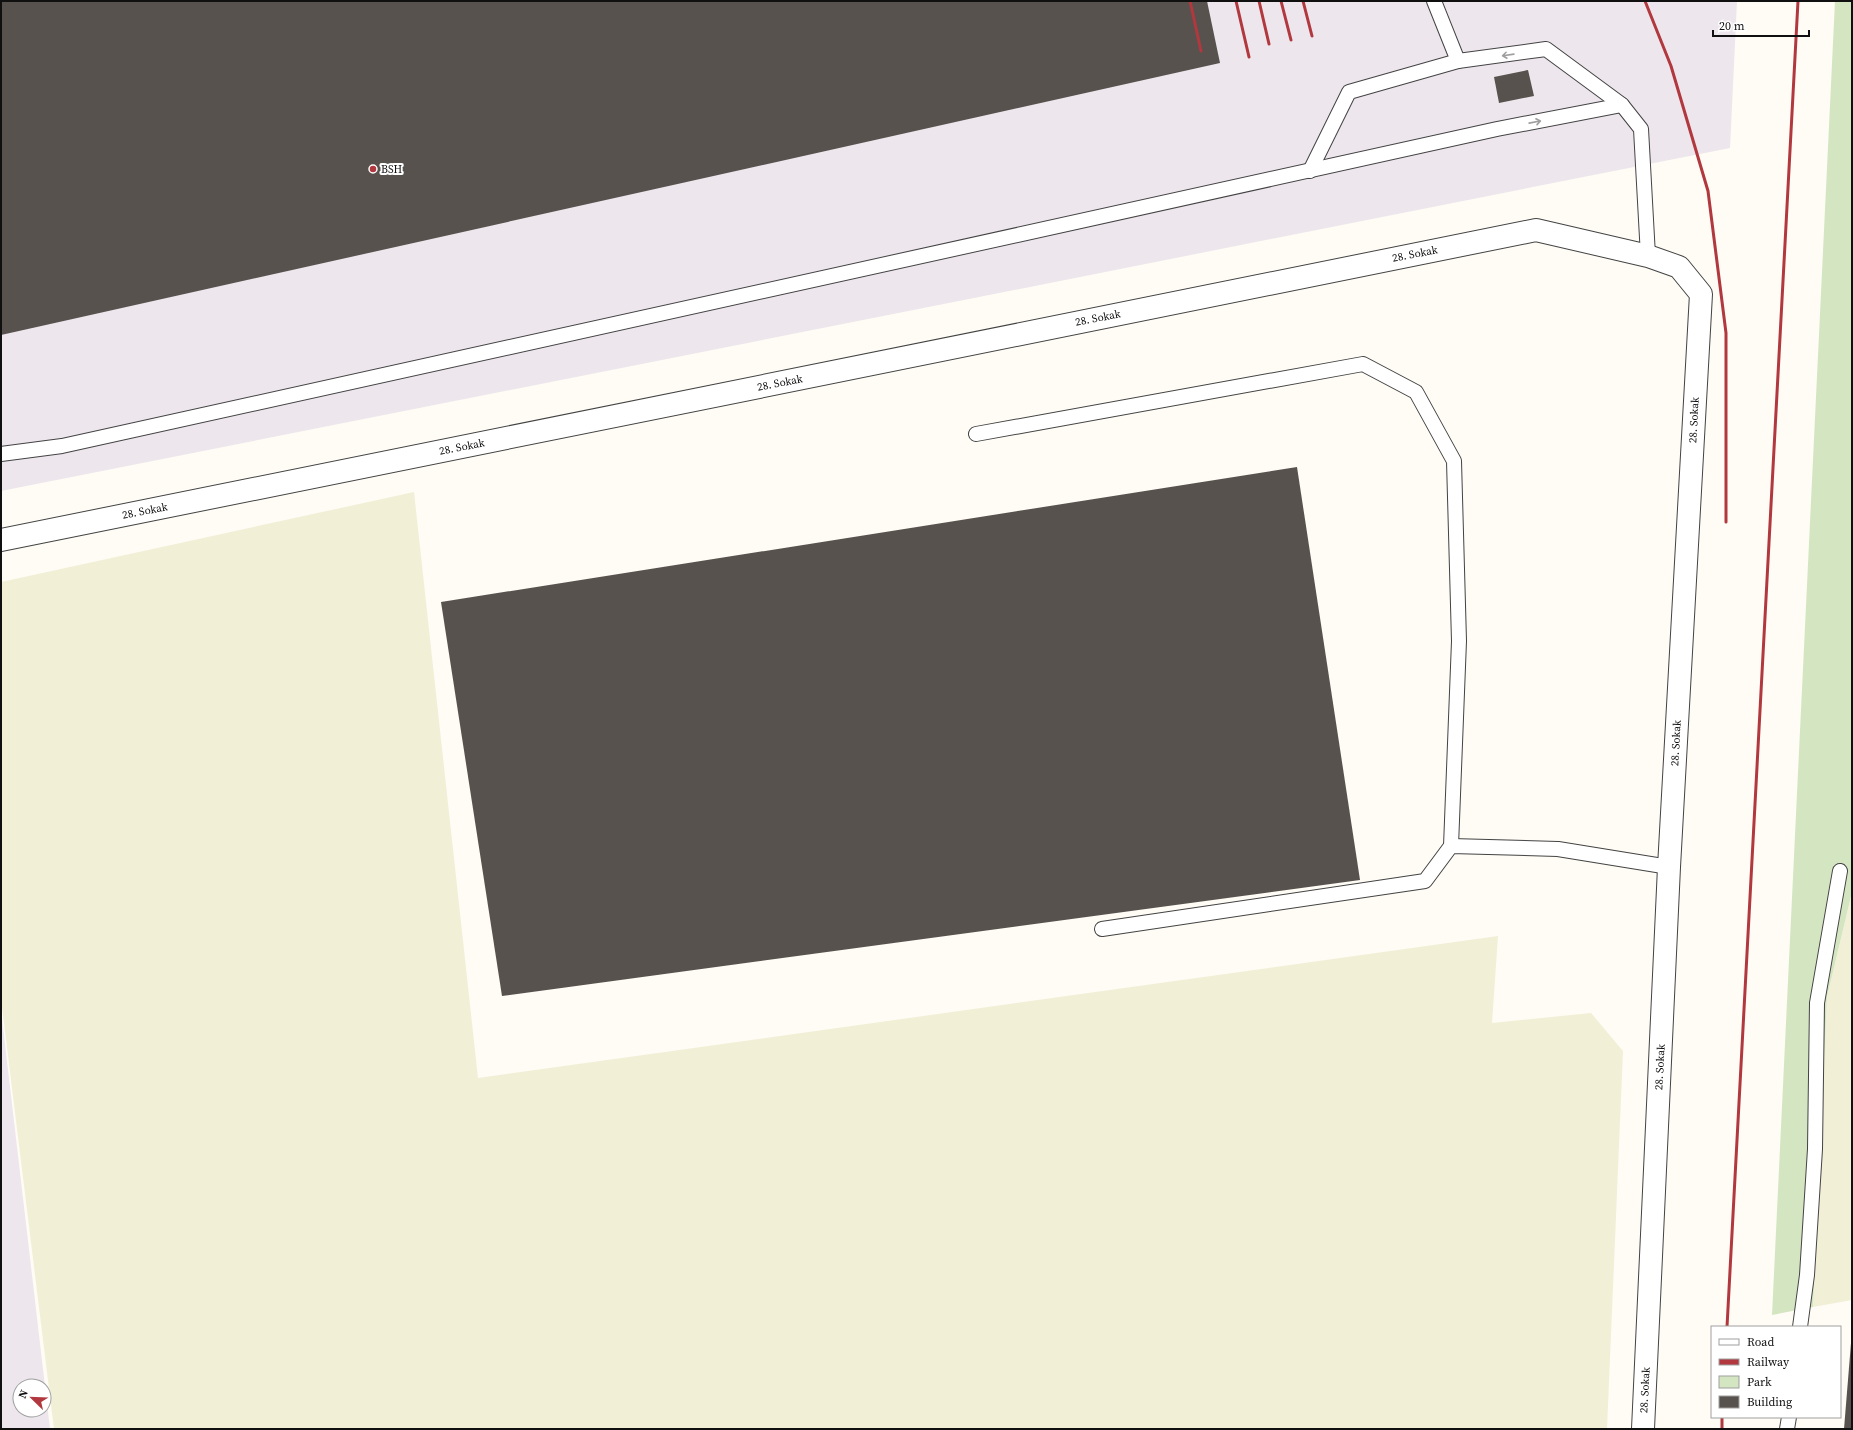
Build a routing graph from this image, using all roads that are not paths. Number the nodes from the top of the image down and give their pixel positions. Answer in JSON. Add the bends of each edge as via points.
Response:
{"nodes":[{"id":1,"x":1434,"y":1,"type":"edge"},
{"id":2,"x":1458,"y":61,"type":"junction"},
{"id":3,"x":1622,"y":105,"type":"junction"},
{"id":4,"x":1310,"y":170,"type":"junction"},
{"id":5,"x":1648,"y":256,"type":"junction"},
{"id":6,"x":976,"y":434,"type":"dead end"},
{"id":7,"x":1,"y":454,"type":"edge"},
{"id":8,"x":1,"y":540,"type":"edge"},
{"id":9,"x":1452,"y":846,"type":"junction"},
{"id":10,"x":1669,"y":867,"type":"junction"},
{"id":11,"x":1840,"y":871,"type":"dead end"},
{"id":12,"x":1102,"y":929,"type":"dead end"},
{"id":13,"x":1800,"y":1326,"type":"edge"},
{"id":14,"x":1788,"y":1418,"type":"edge"},
{"id":15,"x":1643,"y":1429,"type":"edge"},
{"id":16,"x":1787,"y":1429,"type":"edge"}],
"edges":[{"from":1,"to":2,"type":"lane"},
{"from":3,"to":2,"type":"lane","one_way":true,"via":[[1546,49]]},
{"from":2,"to":4,"type":"lane","via":[[1349,92]]},
{"from":4,"to":3,"type":"lane","one_way":true},
{"from":3,"to":5,"type":"lane","via":[[1641,129]]},
{"from":4,"to":7,"type":"lane","via":[[62,446]]},
{"from":5,"to":8,"type":"street","name":"28. Sokak","via":[[1536,230]]},
{"from":5,"to":10,"type":"street","name":"28. Sokak","via":[[1679,267],[1701,294]]},
{"from":6,"to":9,"type":"lane","via":[[1362,364],[1416,392],[1454,461],[1459,641]]},
{"from":9,"to":10,"type":"lane","via":[[1558,849]]},
{"from":9,"to":12,"type":"lane","via":[[1425,881]]},
{"from":10,"to":15,"type":"street","name":"28. Sokak"},
{"from":11,"to":13,"type":"lane","via":[[1818,1003],[1815,1149],[1807,1275]]},
{"from":14,"to":16,"type":"lane"}]}
